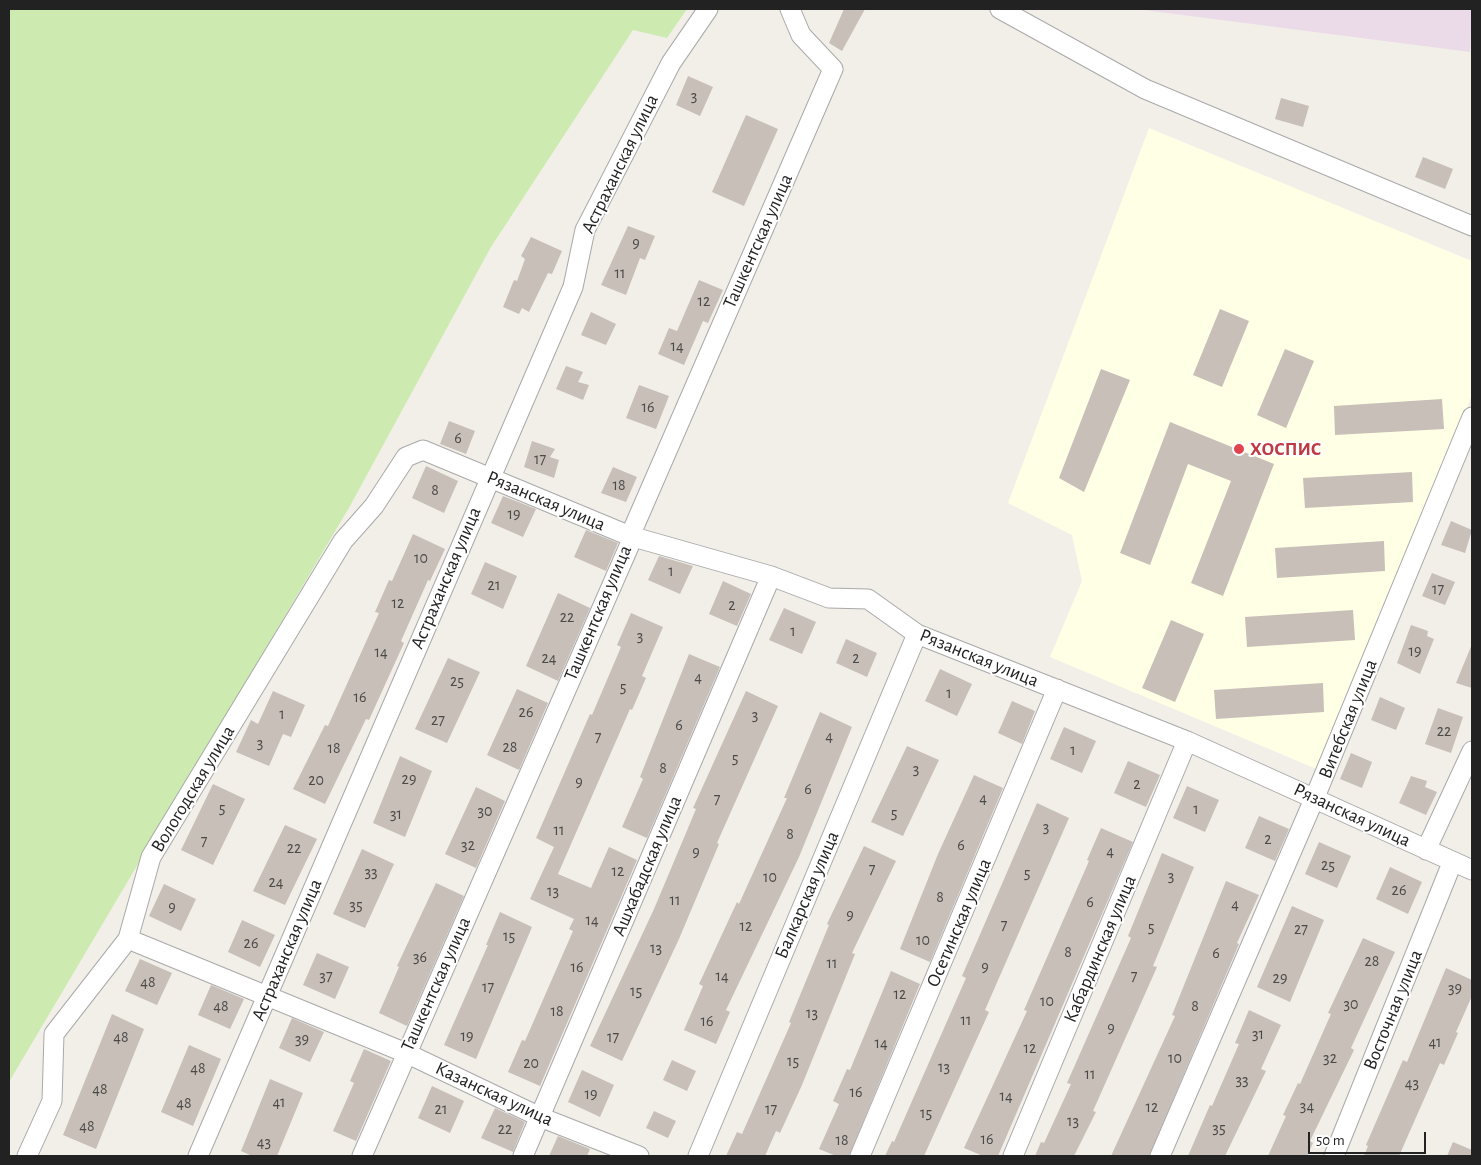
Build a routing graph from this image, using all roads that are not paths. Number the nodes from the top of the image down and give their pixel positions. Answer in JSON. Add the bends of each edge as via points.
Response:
{"nodes":[{"id":1,"x":708,"y":9,"type":"edge"},
{"id":2,"x":790,"y":9,"type":"edge"},
{"id":3,"x":1000,"y":9,"type":"edge"},
{"id":4,"x":1472,"y":226,"type":"edge"},
{"id":5,"x":1472,"y":417,"type":"edge"},
{"id":6,"x":423,"y":450,"type":"joint"},
{"id":7,"x":489,"y":477,"type":"junction"},
{"id":8,"x":630,"y":536,"type":"junction"},
{"id":9,"x":771,"y":576,"type":"junction"},
{"id":10,"x":916,"y":634,"type":"junction"},
{"id":11,"x":1057,"y":690,"type":"junction"},
{"id":12,"x":1187,"y":741,"type":"junction"},
{"id":13,"x":1472,"y":751,"type":"edge"},
{"id":14,"x":1315,"y":797,"type":"junction"},
{"id":15,"x":1426,"y":850,"type":"junction"},
{"id":16,"x":1452,"y":863,"type":"junction"},
{"id":17,"x":1472,"y":870,"type":"edge"},
{"id":18,"x":128,"y":940,"type":"junction"},
{"id":19,"x":268,"y":995,"type":"junction"},
{"id":20,"x":406,"y":1053,"type":"junction"},
{"id":21,"x":540,"y":1117,"type":"junction"},
{"id":22,"x":28,"y":1156,"type":"edge"},
{"id":23,"x":198,"y":1156,"type":"edge"},
{"id":24,"x":362,"y":1156,"type":"edge"},
{"id":25,"x":524,"y":1156,"type":"edge"},
{"id":26,"x":639,"y":1156,"type":"edge"},
{"id":27,"x":698,"y":1156,"type":"edge"},
{"id":28,"x":860,"y":1156,"type":"edge"},
{"id":29,"x":1013,"y":1156,"type":"edge"},
{"id":30,"x":1160,"y":1156,"type":"edge"},
{"id":31,"x":1334,"y":1156,"type":"edge"}],
"edges":[{"from":1,"to":7,"type":"street","name":"Астраханская улица","via":[[671,63],[585,230],[573,287]]},
{"from":2,"to":8,"type":"street","name":"Ташкентская улица","via":[[801,35],[833,69]]},
{"from":3,"to":4,"type":"street","via":[[1145,90]]},
{"from":5,"to":14,"type":"street","name":"Витебская улица"},
{"from":6,"to":7,"type":"street","name":"Рязанская улица"},
{"from":6,"to":18,"type":"street","name":"Вологодская улица","via":[[406,457],[374,506],[343,541],[151,857]]},
{"from":7,"to":8,"type":"street","name":"Рязанская улица"},
{"from":7,"to":19,"type":"street","name":"Астраханская улица"},
{"from":8,"to":9,"type":"street","name":"Рязанская улица"},
{"from":8,"to":20,"type":"street","name":"Ташкентская улица","via":[[630,544]]},
{"from":9,"to":10,"type":"street","name":"Рязанская улица","via":[[829,598],[868,599]]},
{"from":9,"to":21,"type":"street","name":"Ашхабадская улица"},
{"from":10,"to":11,"type":"street","name":"Рязанская улица"},
{"from":10,"to":27,"type":"street","name":"Балкарская улица"},
{"from":11,"to":12,"type":"street","name":"Рязанская улица"},
{"from":11,"to":28,"type":"street","name":"Осетинская улица"},
{"from":12,"to":14,"type":"street","name":"Рязанская улица"},
{"from":12,"to":29,"type":"street","name":"Кабардинская улица"},
{"from":13,"to":15,"type":"street"},
{"from":14,"to":15,"type":"street","name":"Рязанская улица"},
{"from":14,"to":30,"type":"street","name":"Витебская улица"},
{"from":15,"to":16,"type":"street","name":"Рязанская улица"},
{"from":16,"to":17,"type":"street","name":"Рязанская улица"},
{"from":16,"to":31,"type":"street","name":"Восточная улица"},
{"from":18,"to":19,"type":"street","name":"Казанская улица"},
{"from":18,"to":22,"type":"street","name":"Вологодская улица","via":[[54,1034],[52,1101]]},
{"from":19,"to":20,"type":"street","name":"Казанская улица"},
{"from":19,"to":23,"type":"street","name":"Астраханская улица"},
{"from":20,"to":21,"type":"street","name":"Казанская улица"},
{"from":20,"to":24,"type":"street","name":"Ташкентская улица"},
{"from":21,"to":25,"type":"street","name":"Ашхабадская улица"},
{"from":21,"to":26,"type":"street","name":"Казанская улица"}]}
